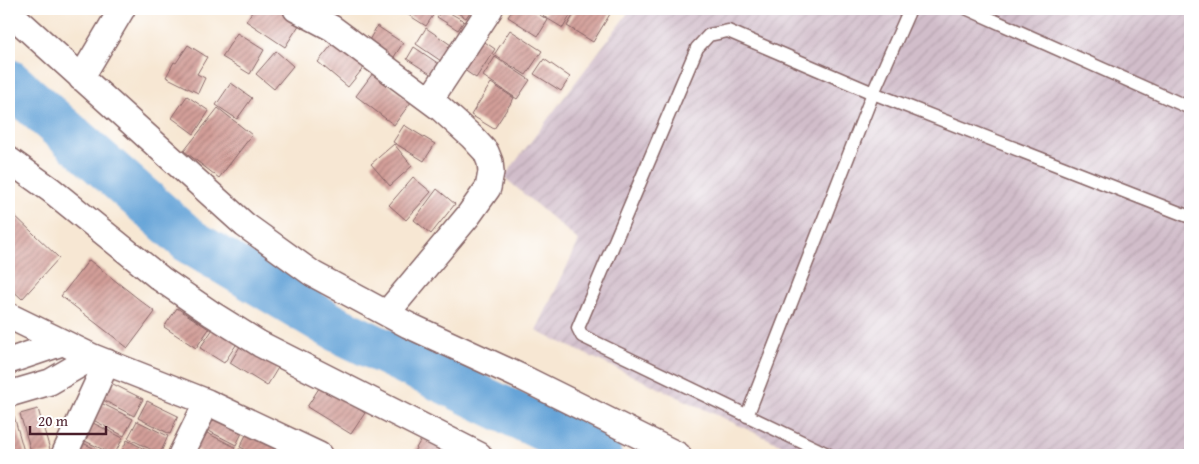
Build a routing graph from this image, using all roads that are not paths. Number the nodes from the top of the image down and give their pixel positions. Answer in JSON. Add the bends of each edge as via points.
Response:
{"nodes":[{"id":1,"x":122,"y":9,"type":"edge"},
{"id":2,"x":296,"y":9,"type":"edge"},
{"id":3,"x":490,"y":9,"type":"edge"},
{"id":4,"x":910,"y":9,"type":"edge"},
{"id":5,"x":968,"y":9,"type":"edge"},
{"id":6,"x":9,"y":12,"type":"edge"},
{"id":7,"x":81,"y":78,"type":"junction"},
{"id":8,"x":873,"y":93,"type":"junction"},
{"id":9,"x":430,"y":100,"type":"junction"},
{"id":10,"x":1190,"y":108,"type":"edge"},
{"id":11,"x":9,"y":160,"type":"edge"},
{"id":12,"x":1190,"y":217,"type":"edge"},
{"id":13,"x":386,"y":313,"type":"junction"},
{"id":14,"x":9,"y":316,"type":"edge"},
{"id":15,"x":62,"y":343,"type":"junction"},
{"id":16,"x":100,"y":360,"type":"junction"},
{"id":17,"x":9,"y":361,"type":"edge"},
{"id":18,"x":9,"y":394,"type":"edge"},
{"id":19,"x":207,"y":402,"type":"junction"},
{"id":20,"x":747,"y":416,"type":"junction"},
{"id":21,"x":304,"y":452,"type":"edge"},
{"id":22,"x":64,"y":455,"type":"edge"},
{"id":23,"x":181,"y":455,"type":"edge"},
{"id":24,"x":479,"y":455,"type":"edge"},
{"id":25,"x":678,"y":455,"type":"edge"},
{"id":26,"x":829,"y":455,"type":"edge"}],
"edges":[{"from":1,"to":7,"type":"street"},
{"from":2,"to":9,"type":"street","via":[[332,28]]},
{"from":3,"to":9,"type":"street"},
{"from":4,"to":8,"type":"lane"},
{"from":5,"to":10,"type":"lane"},
{"from":6,"to":7,"type":"street"},
{"from":7,"to":13,"type":"street","via":[[269,244],[313,274]]},
{"from":8,"to":12,"type":"lane"},
{"from":8,"to":20,"type":"lane"},
{"from":8,"to":20,"type":"lane","via":[[728,31],[709,35],[697,48],[581,318],[578,328],[582,336]]},
{"from":9,"to":13,"type":"street","via":[[486,152],[492,172],[488,188],[468,216]]},
{"from":11,"to":24,"type":"street","via":[[161,279],[212,314],[260,344]]},
{"from":13,"to":25,"type":"street"},
{"from":14,"to":15,"type":"street"},
{"from":15,"to":16,"type":"street"},
{"from":15,"to":17,"type":"street"},
{"from":16,"to":18,"type":"street","via":[[50,382]]},
{"from":16,"to":19,"type":"street"},
{"from":16,"to":22,"type":"street"},
{"from":19,"to":21,"type":"street"},
{"from":19,"to":23,"type":"street"},
{"from":20,"to":26,"type":"lane"}]}
